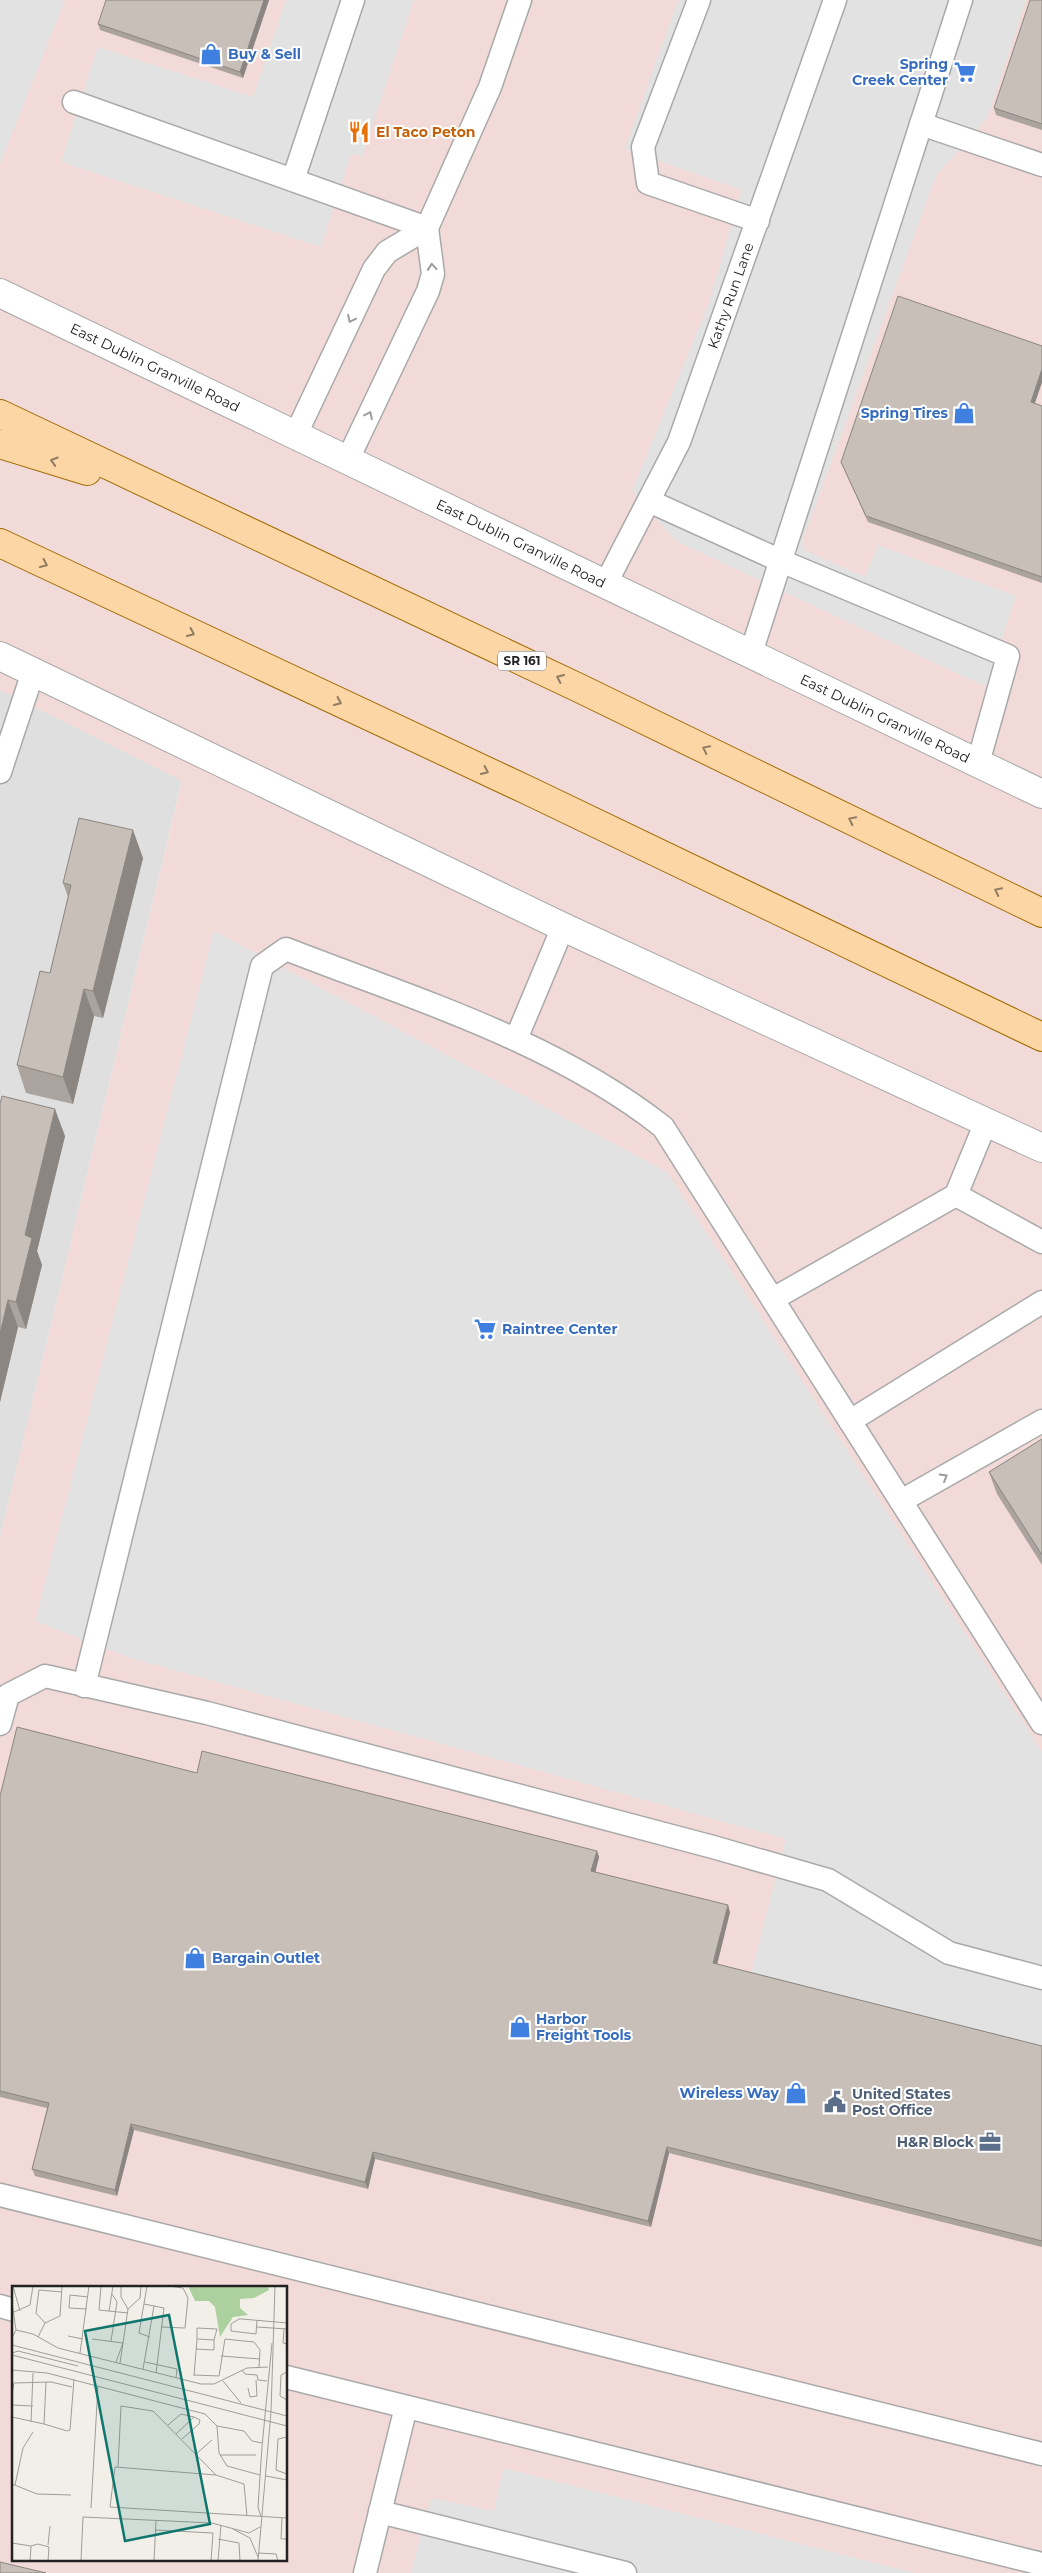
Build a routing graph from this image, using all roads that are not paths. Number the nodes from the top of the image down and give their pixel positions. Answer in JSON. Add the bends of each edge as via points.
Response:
{"nodes":[{"id":1,"x":353,"y":0,"type":"edge"},
{"id":2,"x":520,"y":0,"type":"edge"},
{"id":3,"x":698,"y":0,"type":"edge"},
{"id":4,"x":835,"y":0,"type":"edge"},
{"id":5,"x":960,"y":0,"type":"edge"},
{"id":6,"x":74,"y":102,"type":"dead end"},
{"id":7,"x":921,"y":124,"type":"junction"},
{"id":8,"x":1042,"y":165,"type":"edge"},
{"id":9,"x":294,"y":180,"type":"junction"},
{"id":10,"x":758,"y":221,"type":"junction"},
{"id":11,"x":427,"y":228,"type":"junction"},
{"id":12,"x":0,"y":292,"type":"edge"},
{"id":13,"x":0,"y":414,"type":"edge"},
{"id":14,"x":296,"y":434,"type":"junction"},
{"id":15,"x":0,"y":444,"type":"edge"},
{"id":16,"x":348,"y":459,"type":"junction"},
{"id":17,"x":184,"y":501,"type":"junction"},
{"id":18,"x":649,"y":501,"type":"junction"},
{"id":19,"x":0,"y":543,"type":"edge"},
{"id":20,"x":780,"y":561,"type":"junction"},
{"id":21,"x":606,"y":583,"type":"junction"},
{"id":22,"x":751,"y":653,"type":"junction"},
{"id":23,"x":0,"y":656,"type":"edge"},
{"id":24,"x":33,"y":672,"type":"junction"},
{"id":25,"x":978,"y":763,"type":"junction"},
{"id":26,"x":0,"y":772,"type":"edge"},
{"id":27,"x":1042,"y":794,"type":"edge"},
{"id":28,"x":1042,"y":913,"type":"edge"},
{"id":29,"x":563,"y":927,"type":"junction"},
{"id":30,"x":1042,"y":1037,"type":"edge"},
{"id":31,"x":516,"y":1039,"type":"junction"},
{"id":32,"x":986,"y":1122,"type":"junction"},
{"id":33,"x":1042,"y":1148,"type":"edge"},
{"id":34,"x":956,"y":1195,"type":"junction"},
{"id":35,"x":1042,"y":1242,"type":"edge"},
{"id":36,"x":773,"y":1299,"type":"junction"},
{"id":37,"x":1042,"y":1302,"type":"edge"},
{"id":38,"x":850,"y":1421,"type":"junction"},
{"id":39,"x":1042,"y":1421,"type":"edge"},
{"id":40,"x":901,"y":1501,"type":"junction"},
{"id":41,"x":84,"y":1686,"type":"junction"},
{"id":42,"x":1039,"y":1713,"type":"edge"},
{"id":43,"x":0,"y":1724,"type":"edge"},
{"id":44,"x":1042,"y":1978,"type":"edge"},
{"id":45,"x":0,"y":2195,"type":"edge"},
{"id":46,"x":288,"y":2378,"type":"edge"},
{"id":47,"x":406,"y":2407,"type":"junction"},
{"id":48,"x":1042,"y":2454,"type":"edge"},
{"id":49,"x":380,"y":2512,"type":"junction"},
{"id":50,"x":1042,"y":2564,"type":"edge"},
{"id":51,"x":365,"y":2573,"type":"edge"},
{"id":52,"x":625,"y":2573,"type":"edge"}],
"edges":[{"from":1,"to":9,"type":"lane"},
{"from":2,"to":11,"type":"lane","via":[[490,87]]},
{"from":3,"to":10,"type":"lane","via":[[643,147],[648,183]]},
{"from":4,"to":10,"type":"lane","name":"Kathy Run Lane"},
{"from":5,"to":7,"type":"lane"},
{"from":6,"to":9,"type":"lane"},
{"from":7,"to":8,"type":"lane"},
{"from":7,"to":20,"type":"lane"},
{"from":9,"to":11,"type":"lane"},
{"from":10,"to":18,"type":"lane","name":"Kathy Run Lane","via":[[679,442]]},
{"from":11,"to":14,"type":"lane","one_way":true,"via":[[387,252],[374,269]]},
{"from":16,"to":11,"type":"lane","one_way":true,"via":[[428,291],[433,274]]},
{"from":12,"to":14,"type":"street","name":"East Dublin Granville Road"},
{"from":13,"to":17,"type":"main road","number":"SR 161"},
{"from":14,"to":16,"type":"street","name":"East Dublin Granville Road"},
{"from":17,"to":15,"type":"main road","one_way":true},
{"from":16,"to":21,"type":"street","name":"East Dublin Granville Road"},
{"from":28,"to":17,"type":"main road","number":"SR 161","one_way":true},
{"from":18,"to":20,"type":"lane"},
{"from":18,"to":21,"type":"lane","name":"Kathy Run Lane"},
{"from":19,"to":30,"type":"main road","one_way":true},
{"from":20,"to":22,"type":"lane"},
{"from":20,"to":25,"type":"lane","via":[[1008,656]]},
{"from":21,"to":22,"type":"street","name":"East Dublin Granville Road"},
{"from":22,"to":25,"type":"street","name":"East Dublin Granville Road"},
{"from":23,"to":24,"type":"street"},
{"from":24,"to":26,"type":"lane"},
{"from":24,"to":29,"type":"street"},
{"from":25,"to":27,"type":"street","name":"East Dublin Granville Road"},
{"from":29,"to":31,"type":"lane"},
{"from":29,"to":32,"type":"street"},
{"from":31,"to":36,"type":"lane","via":[[629,1100],[664,1127]]},
{"from":31,"to":41,"type":"lane","via":[[286,948],[262,966]]},
{"from":32,"to":33,"type":"street"},
{"from":32,"to":34,"type":"lane"},
{"from":34,"to":35,"type":"lane"},
{"from":34,"to":36,"type":"lane"},
{"from":36,"to":38,"type":"lane"},
{"from":37,"to":38,"type":"lane"},
{"from":38,"to":40,"type":"lane"},
{"from":40,"to":39,"type":"lane","one_way":true},
{"from":40,"to":42,"type":"lane"},
{"from":41,"to":43,"type":"lane","via":[[45,1676],[8,1695]]},
{"from":41,"to":44,"type":"lane","via":[[207,1713],[828,1880],[949,1953]]},
{"from":45,"to":48,"type":"lane"},
{"from":46,"to":47,"type":"lane"},
{"from":47,"to":49,"type":"lane"},
{"from":47,"to":50,"type":"lane"},
{"from":49,"to":51,"type":"lane"},
{"from":49,"to":52,"type":"lane"}]}
